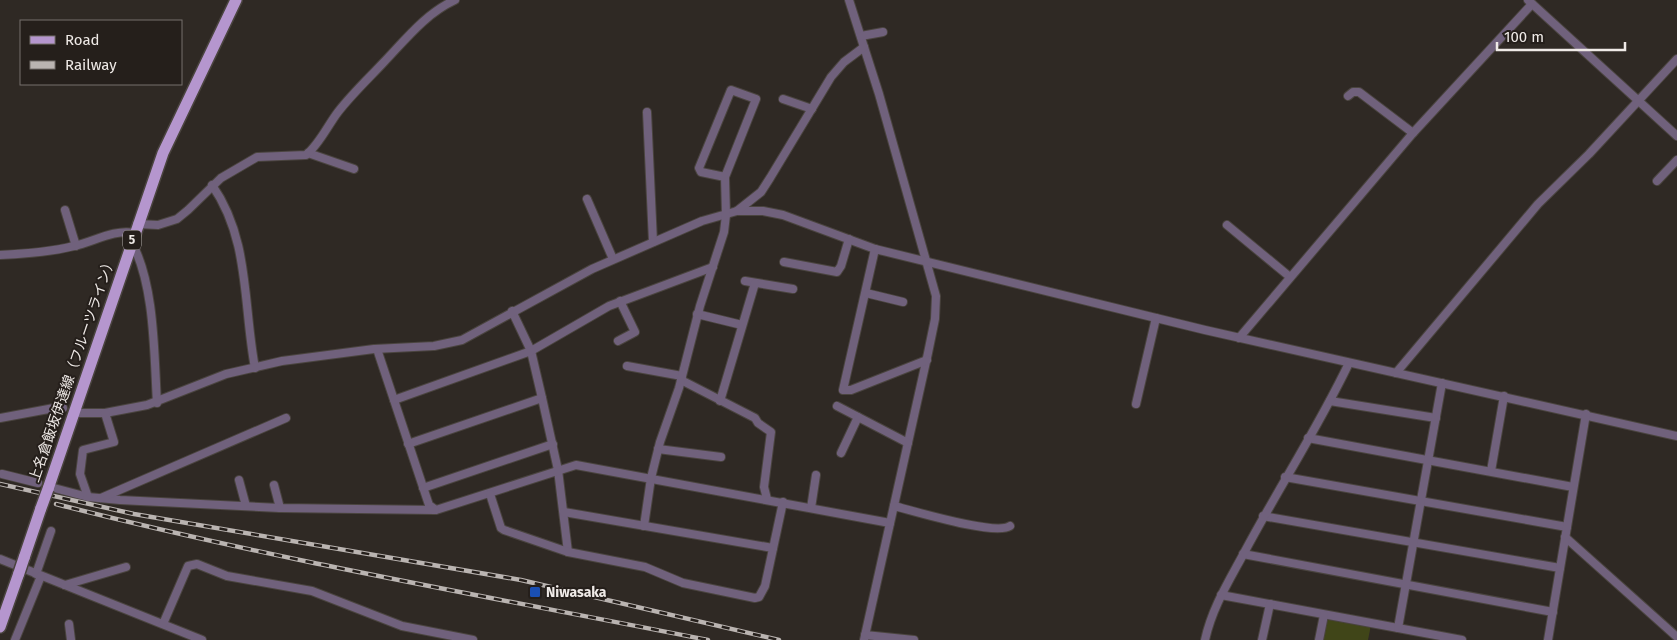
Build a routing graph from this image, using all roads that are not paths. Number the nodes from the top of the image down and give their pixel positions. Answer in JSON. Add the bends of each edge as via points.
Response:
{"nodes":[{"id":1,"x":236,"y":0,"type":"edge"},
{"id":2,"x":455,"y":0,"type":"edge"},
{"id":3,"x":849,"y":0,"type":"edge"},
{"id":4,"x":1530,"y":2,"type":"edge"},
{"id":5,"x":883,"y":32,"type":"dead end"},
{"id":6,"x":861,"y":36,"type":"junction"},
{"id":7,"x":864,"y":46,"type":"junction"},
{"id":8,"x":1677,"y":59,"type":"edge"},
{"id":9,"x":1348,"y":96,"type":"dead end"},
{"id":10,"x":783,"y":99,"type":"dead end"},
{"id":11,"x":1638,"y":102,"type":"junction"},
{"id":12,"x":812,"y":109,"type":"junction"},
{"id":13,"x":647,"y":112,"type":"dead end"},
{"id":14,"x":1413,"y":133,"type":"junction"},
{"id":15,"x":1677,"y":136,"type":"edge"},
{"id":16,"x":308,"y":153,"type":"junction"},
{"id":17,"x":1677,"y":160,"type":"edge"},
{"id":18,"x":354,"y":169,"type":"dead end"},
{"id":19,"x":724,"y":177,"type":"junction"},
{"id":20,"x":1657,"y":181,"type":"dead end"},
{"id":21,"x":212,"y":185,"type":"junction"},
{"id":22,"x":587,"y":199,"type":"dead end"},
{"id":23,"x":65,"y":210,"type":"dead end"},
{"id":24,"x":737,"y":211,"type":"junction"},
{"id":25,"x":726,"y":215,"type":"junction"},
{"id":26,"x":1228,"y":225,"type":"dead end"},
{"id":27,"x":134,"y":233,"type":"junction"},
{"id":28,"x":849,"y":238,"type":"junction"},
{"id":29,"x":653,"y":242,"type":"junction"},
{"id":30,"x":76,"y":246,"type":"junction"},
{"id":31,"x":875,"y":249,"type":"junction"},
{"id":32,"x":0,"y":255,"type":"edge"},
{"id":33,"x":613,"y":259,"type":"junction"},
{"id":34,"x":784,"y":262,"type":"dead end"},
{"id":35,"x":927,"y":262,"type":"junction"},
{"id":36,"x":713,"y":267,"type":"junction"},
{"id":37,"x":1290,"y":278,"type":"junction"},
{"id":38,"x":745,"y":281,"type":"dead end"},
{"id":39,"x":755,"y":283,"type":"junction"},
{"id":40,"x":793,"y":289,"type":"dead end"},
{"id":41,"x":866,"y":293,"type":"junction"},
{"id":42,"x":620,"y":301,"type":"junction"},
{"id":43,"x":903,"y":302,"type":"dead end"},
{"id":44,"x":512,"y":311,"type":"junction"},
{"id":45,"x":697,"y":314,"type":"junction"},
{"id":46,"x":1156,"y":318,"type":"junction"},
{"id":47,"x":742,"y":325,"type":"junction"},
{"id":48,"x":1239,"y":338,"type":"junction"},
{"id":49,"x":618,"y":341,"type":"dead end"},
{"id":50,"x":377,"y":349,"type":"junction"},
{"id":51,"x":531,"y":351,"type":"junction"},
{"id":52,"x":927,"y":360,"type":"junction"},
{"id":53,"x":1349,"y":362,"type":"junction"},
{"id":54,"x":627,"y":366,"type":"dead end"},
{"id":55,"x":255,"y":368,"type":"junction"},
{"id":56,"x":1396,"y":373,"type":"junction"},
{"id":57,"x":681,"y":378,"type":"junction"},
{"id":58,"x":1442,"y":383,"type":"junction"},
{"id":59,"x":1504,"y":396,"type":"junction"},
{"id":60,"x":542,"y":398,"type":"junction"},
{"id":61,"x":394,"y":400,"type":"junction"},
{"id":62,"x":720,"y":401,"type":"junction"},
{"id":63,"x":1330,"y":401,"type":"junction"},
{"id":64,"x":157,"y":403,"type":"junction"},
{"id":65,"x":1136,"y":404,"type":"dead end"},
{"id":66,"x":837,"y":406,"type":"dead end"},
{"id":67,"x":63,"y":408,"type":"dead end"},
{"id":68,"x":80,"y":413,"type":"dead end"},
{"id":69,"x":105,"y":413,"type":"junction"},
{"id":70,"x":1586,"y":414,"type":"junction"},
{"id":71,"x":858,"y":417,"type":"junction"},
{"id":72,"x":0,"y":418,"type":"edge"},
{"id":73,"x":286,"y":418,"type":"dead end"},
{"id":74,"x":1436,"y":418,"type":"junction"},
{"id":75,"x":1677,"y":436,"type":"edge"},
{"id":76,"x":1308,"y":438,"type":"junction"},
{"id":77,"x":908,"y":443,"type":"junction"},
{"id":78,"x":408,"y":444,"type":"junction"},
{"id":79,"x":552,"y":444,"type":"junction"},
{"id":80,"x":658,"y":449,"type":"junction"},
{"id":81,"x":841,"y":453,"type":"dead end"},
{"id":82,"x":721,"y":457,"type":"dead end"},
{"id":83,"x":1428,"y":459,"type":"junction"},
{"id":84,"x":558,"y":470,"type":"junction"},
{"id":85,"x":1491,"y":471,"type":"junction"},
{"id":86,"x":2,"y":474,"type":"dead end"},
{"id":87,"x":816,"y":475,"type":"dead end"},
{"id":88,"x":1285,"y":477,"type":"junction"},
{"id":89,"x":651,"y":478,"type":"junction"},
{"id":90,"x":239,"y":480,"type":"dead end"},
{"id":91,"x":274,"y":484,"type":"dead end"},
{"id":92,"x":46,"y":487,"type":"junction"},
{"id":93,"x":1574,"y":487,"type":"junction"},
{"id":94,"x":423,"y":488,"type":"junction"},
{"id":95,"x":490,"y":494,"type":"junction"},
{"id":96,"x":88,"y":497,"type":"junction"},
{"id":97,"x":99,"y":499,"type":"junction"},
{"id":98,"x":767,"y":499,"type":"junction"},
{"id":99,"x":783,"y":502,"type":"junction"},
{"id":100,"x":1420,"y":502,"type":"junction"},
{"id":101,"x":246,"y":506,"type":"junction"},
{"id":102,"x":894,"y":506,"type":"junction"},
{"id":103,"x":280,"y":508,"type":"junction"},
{"id":104,"x":811,"y":508,"type":"junction"},
{"id":105,"x":436,"y":510,"type":"junction"},
{"id":106,"x":564,"y":512,"type":"junction"},
{"id":107,"x":1263,"y":516,"type":"junction"},
{"id":108,"x":890,"y":523,"type":"junction"},
{"id":109,"x":644,"y":526,"type":"junction"},
{"id":110,"x":1010,"y":526,"type":"dead end"},
{"id":111,"x":1567,"y":527,"type":"junction"},
{"id":112,"x":51,"y":531,"type":"dead end"},
{"id":113,"x":1565,"y":537,"type":"junction"},
{"id":114,"x":1413,"y":542,"type":"junction"},
{"id":115,"x":773,"y":548,"type":"junction"},
{"id":116,"x":568,"y":552,"type":"junction"},
{"id":117,"x":1243,"y":554,"type":"junction"},
{"id":118,"x":0,"y":559,"type":"edge"},
{"id":119,"x":126,"y":566,"type":"dead end"},
{"id":120,"x":1560,"y":568,"type":"junction"},
{"id":121,"x":39,"y":575,"type":"junction"},
{"id":122,"x":1406,"y":584,"type":"junction"},
{"id":123,"x":65,"y":585,"type":"junction"},
{"id":124,"x":1221,"y":595,"type":"junction"},
{"id":125,"x":1270,"y":604,"type":"junction"},
{"id":126,"x":1553,"y":612,"type":"junction"},
{"id":127,"x":1324,"y":615,"type":"junction"},
{"id":128,"x":69,"y":624,"type":"dead end"},
{"id":129,"x":163,"y":624,"type":"junction"},
{"id":130,"x":0,"y":627,"type":"edge"},
{"id":131,"x":1398,"y":628,"type":"junction"},
{"id":132,"x":864,"y":637,"type":"edge"},
{"id":133,"x":1677,"y":637,"type":"edge"},
{"id":134,"x":16,"y":640,"type":"edge"},
{"id":135,"x":71,"y":640,"type":"edge"},
{"id":136,"x":202,"y":640,"type":"edge"},
{"id":137,"x":473,"y":640,"type":"edge"},
{"id":138,"x":914,"y":640,"type":"edge"},
{"id":139,"x":1206,"y":640,"type":"edge"},
{"id":140,"x":1262,"y":640,"type":"edge"},
{"id":141,"x":1319,"y":640,"type":"edge"},
{"id":142,"x":1462,"y":640,"type":"edge"},
{"id":143,"x":1548,"y":640,"type":"edge"}],
"edges":[{"from":1,"to":27,"type":"main road","name":"上名倉飯坂伊達線（フルーツライン）","number":"5","via":[[163,153]]},
{"from":2,"to":16,"type":"street","via":[[432,12],[358,88]]},
{"from":3,"to":6,"type":"street"},
{"from":4,"to":11,"type":"street"},
{"from":4,"to":14,"type":"street"},
{"from":5,"to":6,"type":"street"},
{"from":6,"to":7,"type":"street"},
{"from":7,"to":12,"type":"street","via":[[837,69]]},
{"from":7,"to":35,"type":"street"},
{"from":8,"to":11,"type":"street"},
{"from":9,"to":14,"type":"street","via":[[1359,92]]},
{"from":10,"to":12,"type":"street"},
{"from":11,"to":15,"type":"street"},
{"from":11,"to":56,"type":"street","via":[[1538,204]]},
{"from":12,"to":24,"type":"street","via":[[761,192]]},
{"from":13,"to":29,"type":"street"},
{"from":14,"to":37,"type":"street"},
{"from":16,"to":18,"type":"street"},
{"from":16,"to":21,"type":"street","via":[[257,157]]},
{"from":17,"to":20,"type":"street"},
{"from":19,"to":19,"type":"street","via":[[756,98],[731,90],[699,168],[701,172]]},
{"from":19,"to":25,"type":"street"},
{"from":21,"to":27,"type":"street","via":[[171,222]]},
{"from":21,"to":55,"type":"street","via":[[228,210],[245,271]]},
{"from":22,"to":33,"type":"street"},
{"from":23,"to":30,"type":"street"},
{"from":24,"to":25,"type":"street"},
{"from":24,"to":28,"type":"street","via":[[783,215]]},
{"from":25,"to":29,"type":"street","via":[[702,221]]},
{"from":25,"to":36,"type":"street"},
{"from":26,"to":37,"type":"street"},
{"from":27,"to":30,"type":"street","via":[[100,237]]},
{"from":27,"to":64,"type":"street","via":[[152,321]]},
{"from":27,"to":92,"type":"main road","name":"上名倉飯坂伊達線（フルーツライン）","number":"5"},
{"from":28,"to":31,"type":"street"},
{"from":28,"to":34,"type":"street","via":[[837,272]]},
{"from":29,"to":33,"type":"street"},
{"from":30,"to":32,"type":"street"},
{"from":31,"to":35,"type":"street"},
{"from":31,"to":41,"type":"street"},
{"from":33,"to":44,"type":"street"},
{"from":35,"to":46,"type":"street"},
{"from":35,"to":52,"type":"street","via":[[936,296]]},
{"from":36,"to":42,"type":"street"},
{"from":36,"to":45,"type":"street"},
{"from":37,"to":48,"type":"street"},
{"from":38,"to":39,"type":"street"},
{"from":39,"to":40,"type":"street"},
{"from":39,"to":47,"type":"street"},
{"from":41,"to":43,"type":"street"},
{"from":41,"to":52,"type":"street","via":[[843,390],[852,390]]},
{"from":42,"to":49,"type":"street","via":[[635,332]]},
{"from":42,"to":51,"type":"street"},
{"from":44,"to":50,"type":"street","via":[[462,340],[434,346]]},
{"from":44,"to":51,"type":"street"},
{"from":45,"to":47,"type":"street"},
{"from":45,"to":57,"type":"street"},
{"from":46,"to":48,"type":"street"},
{"from":46,"to":65,"type":"street"},
{"from":47,"to":62,"type":"street"},
{"from":48,"to":53,"type":"street"},
{"from":50,"to":55,"type":"street","via":[[282,361]]},
{"from":50,"to":61,"type":"street"},
{"from":51,"to":60,"type":"street"},
{"from":51,"to":61,"type":"street"},
{"from":52,"to":77,"type":"street"},
{"from":53,"to":56,"type":"street"},
{"from":53,"to":63,"type":"street"},
{"from":54,"to":57,"type":"street"},
{"from":55,"to":64,"type":"street","via":[[226,374]]},
{"from":56,"to":58,"type":"street"},
{"from":57,"to":62,"type":"street"},
{"from":57,"to":80,"type":"street"},
{"from":58,"to":59,"type":"street"},
{"from":58,"to":74,"type":"street"},
{"from":59,"to":70,"type":"street"},
{"from":59,"to":85,"type":"street"},
{"from":60,"to":78,"type":"street"},
{"from":60,"to":79,"type":"street"},
{"from":61,"to":78,"type":"street"},
{"from":62,"to":98,"type":"street","via":[[755,418],[771,432],[764,487]]},
{"from":63,"to":74,"type":"street"},
{"from":63,"to":76,"type":"street"},
{"from":64,"to":69,"type":"street"},
{"from":66,"to":71,"type":"street"},
{"from":67,"to":72,"type":"street"},
{"from":68,"to":69,"type":"street"},
{"from":69,"to":96,"type":"street","via":[[114,442],[83,450],[80,474]]},
{"from":70,"to":75,"type":"street"},
{"from":70,"to":93,"type":"street"},
{"from":71,"to":77,"type":"street"},
{"from":71,"to":81,"type":"street"},
{"from":73,"to":97,"type":"street"},
{"from":74,"to":83,"type":"street"},
{"from":76,"to":83,"type":"street"},
{"from":76,"to":88,"type":"street"},
{"from":77,"to":102,"type":"street"},
{"from":78,"to":94,"type":"street"},
{"from":79,"to":84,"type":"street"},
{"from":79,"to":94,"type":"street"},
{"from":80,"to":82,"type":"street"},
{"from":80,"to":89,"type":"street"},
{"from":83,"to":85,"type":"street"},
{"from":83,"to":100,"type":"street"},
{"from":84,"to":89,"type":"street","via":[[576,465]]},
{"from":84,"to":95,"type":"street"},
{"from":84,"to":106,"type":"street"},
{"from":85,"to":93,"type":"street"},
{"from":86,"to":92,"type":"street"},
{"from":87,"to":104,"type":"street"},
{"from":88,"to":100,"type":"street"},
{"from":88,"to":107,"type":"street"},
{"from":89,"to":98,"type":"street"},
{"from":89,"to":109,"type":"street"},
{"from":90,"to":101,"type":"street"},
{"from":91,"to":103,"type":"street"},
{"from":92,"to":96,"type":"street"},
{"from":92,"to":130,"type":"main road","name":"上名倉飯坂伊達線（フルーツライン）","number":"5","bridge":true},
{"from":93,"to":111,"type":"street"},
{"from":94,"to":105,"type":"street","via":[[429,505]]},
{"from":95,"to":105,"type":"street"},
{"from":95,"to":116,"type":"street","via":[[501,528]]},
{"from":96,"to":97,"type":"street"},
{"from":97,"to":101,"type":"street"},
{"from":98,"to":99,"type":"street"},
{"from":99,"to":104,"type":"street"},
{"from":99,"to":115,"type":"street"},
{"from":100,"to":111,"type":"street"},
{"from":100,"to":114,"type":"street"},
{"from":101,"to":103,"type":"street"},
{"from":102,"to":108,"type":"street"},
{"from":102,"to":110,"type":"street","via":[[984,528]]},
{"from":103,"to":105,"type":"street"},
{"from":104,"to":108,"type":"street"},
{"from":106,"to":109,"type":"street"},
{"from":106,"to":116,"type":"street"},
{"from":107,"to":114,"type":"street"},
{"from":107,"to":117,"type":"street"},
{"from":108,"to":132,"type":"street"},
{"from":109,"to":115,"type":"street"},
{"from":111,"to":113,"type":"street"},
{"from":112,"to":121,"type":"street"},
{"from":113,"to":120,"type":"street"},
{"from":113,"to":133,"type":"street"},
{"from":114,"to":120,"type":"street"},
{"from":114,"to":122,"type":"street"},
{"from":115,"to":116,"type":"street","via":[[764,590],[755,598],[683,583],[645,567]]},
{"from":117,"to":122,"type":"street"},
{"from":117,"to":124,"type":"street"},
{"from":118,"to":121,"type":"street"},
{"from":119,"to":123,"type":"street"},
{"from":120,"to":126,"type":"street"},
{"from":121,"to":123,"type":"street"},
{"from":121,"to":134,"type":"street"},
{"from":122,"to":126,"type":"street"},
{"from":122,"to":131,"type":"street"},
{"from":123,"to":129,"type":"street"},
{"from":124,"to":125,"type":"street"},
{"from":124,"to":139,"type":"street"},
{"from":125,"to":127,"type":"street"},
{"from":125,"to":140,"type":"street"},
{"from":126,"to":143,"type":"street"},
{"from":127,"to":131,"type":"street"},
{"from":127,"to":141,"type":"street"},
{"from":128,"to":135,"type":"street"},
{"from":129,"to":136,"type":"street"},
{"from":129,"to":137,"type":"street","via":[[188,566],[197,564],[227,576],[312,591],[402,626]]},
{"from":131,"to":142,"type":"street"},
{"from":132,"to":138,"type":"street"}]}
